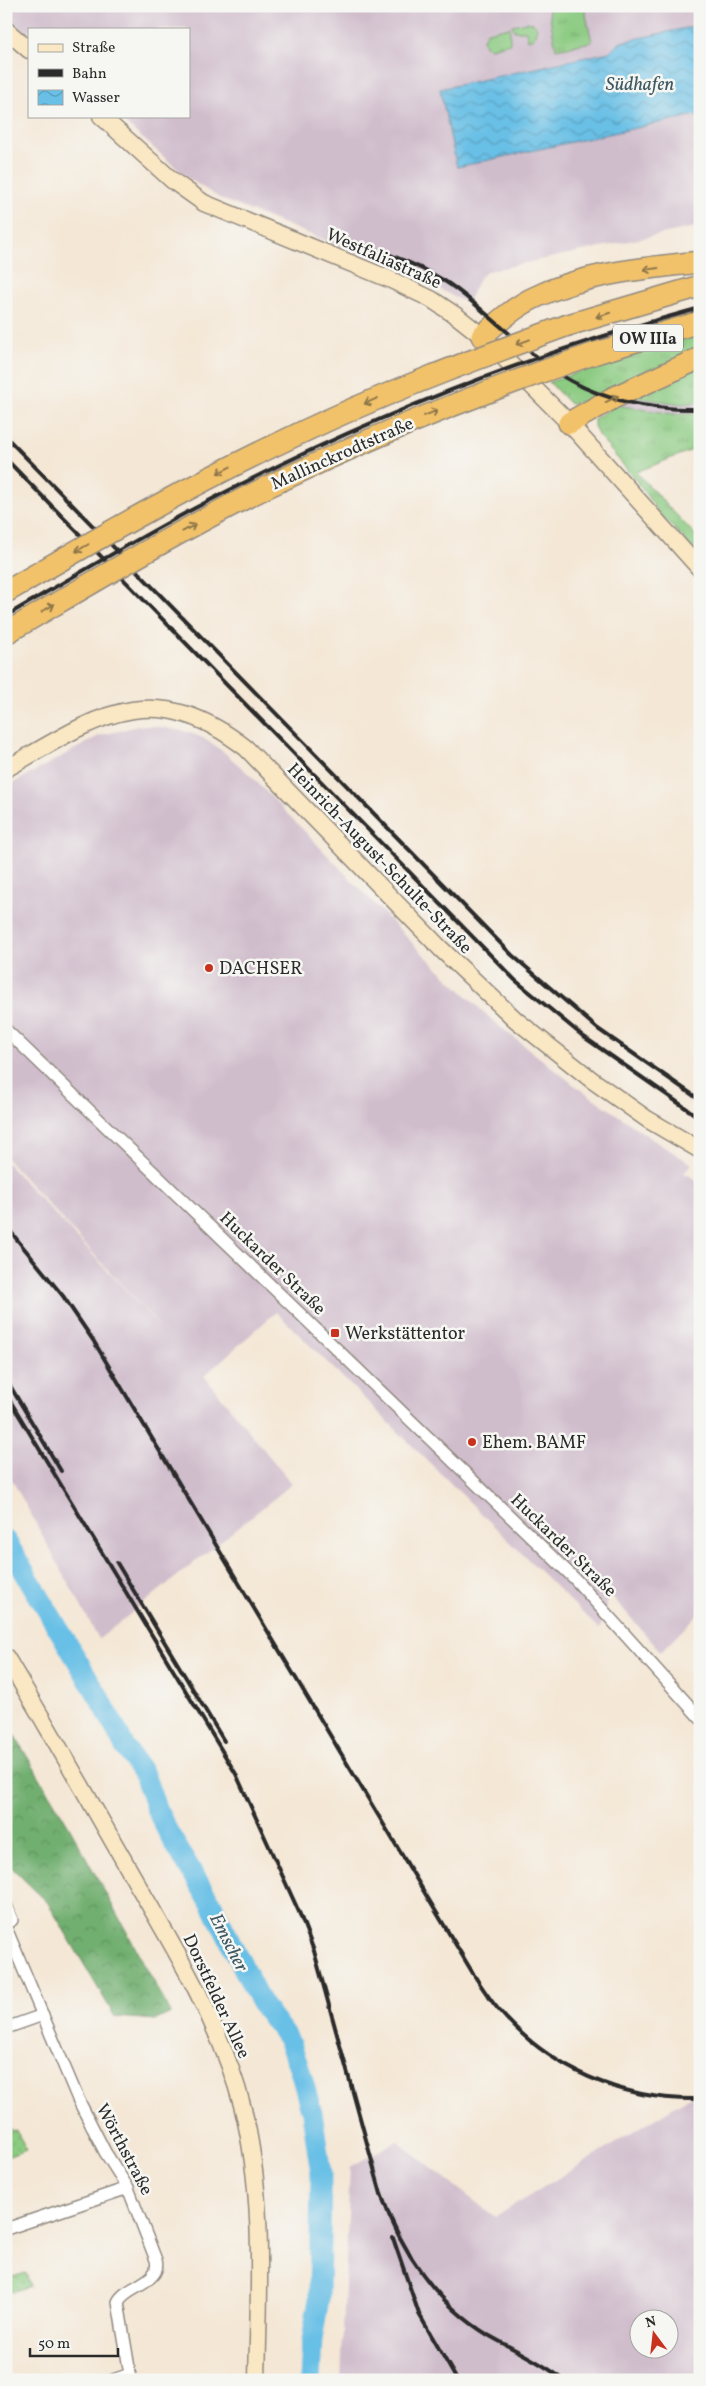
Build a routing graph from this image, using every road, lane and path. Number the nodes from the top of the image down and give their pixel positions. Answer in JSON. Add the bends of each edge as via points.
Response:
{"nodes":[{"id":1,"x":6,"y":30,"type":"edge"},
{"id":2,"x":28,"y":49,"type":"edge"},
{"id":3,"x":103,"y":118,"type":"edge"},
{"id":4,"x":700,"y":262,"type":"edge"},
{"id":5,"x":700,"y":286,"type":"edge"},
{"id":6,"x":700,"y":322,"type":"edge"},
{"id":7,"x":482,"y":336,"type":"junction"},
{"id":8,"x":700,"y":358,"type":"edge"},
{"id":9,"x":570,"y":423,"type":"junction"},
{"id":10,"x":700,"y":569,"type":"edge"},
{"id":11,"x":6,"y":592,"type":"edge"},
{"id":12,"x":6,"y":633,"type":"edge"},
{"id":13,"x":6,"y":769,"type":"edge"},
{"id":14,"x":6,"y":1030,"type":"edge"},
{"id":15,"x":700,"y":1150,"type":"edge"},
{"id":16,"x":6,"y":1657,"type":"edge"},
{"id":17,"x":6,"y":1672,"type":"edge"},
{"id":18,"x":700,"y":1718,"type":"edge"},
{"id":19,"x":59,"y":1745,"type":"junction"},
{"id":20,"x":6,"y":1905,"type":"edge"},
{"id":21,"x":6,"y":1923,"type":"edge"},
{"id":22,"x":6,"y":1928,"type":"edge"},
{"id":23,"x":43,"y":2015,"type":"junction"},
{"id":24,"x":6,"y":2028,"type":"edge"},
{"id":25,"x":128,"y":2188,"type":"junction"},
{"id":26,"x":6,"y":2228,"type":"edge"},
{"id":27,"x":130,"y":2377,"type":"edge"},
{"id":28,"x":113,"y":2380,"type":"edge"},
{"id":29,"x":257,"y":2380,"type":"edge"}],
"edges":[{"from":1,"to":2,"type":"street"},
{"from":3,"to":7,"type":"street","name":"Westfaliastraße","via":[[173,181],[204,203],[431,299]]},
{"from":4,"to":7,"type":"highway","one_way":true,"via":[[565,286],[526,302]]},
{"from":5,"to":11,"type":"highway","name":"Mallinckrodtstraße","one_way":true,"bridge":true,"via":[[568,325],[420,381],[293,436],[170,498]]},
{"from":12,"to":6,"type":"highway","name":"Mallinckrodtstraße","number":"OW IIIa","one_way":true,"bridge":true,"via":[[175,535],[319,462],[425,416],[596,353]]},
{"from":7,"to":9,"type":"street","name":"Westfaliastraße"},
{"from":9,"to":8,"type":"highway","one_way":true,"via":[[613,398]]},
{"from":9,"to":10,"type":"street","name":"Westfaliastraße"},
{"from":13,"to":15,"type":"street","name":"Heinrich-August-Schulte-Straße","via":[[87,722],[119,711],[145,708],[173,711],[225,732],[246,748],[441,949],[516,1020],[639,1114]]},
{"from":14,"to":18,"type":"street","name":"Huckarder Straße","via":[[576,1579]]},
{"from":16,"to":19,"type":"street","name":"Dorstfelder Allee"},
{"from":17,"to":19,"type":"street","name":"Dorstfelder Allee"},
{"from":19,"to":29,"type":"street","name":"Dorstfelder Allee","via":[[197,1992],[222,2046],[242,2106],[255,2176]]},
{"from":20,"to":21,"type":"street","via":[[12,1920]]},
{"from":22,"to":23,"type":"street","name":"Wörthstraße"},
{"from":23,"to":24,"type":"street"},
{"from":23,"to":25,"type":"street","name":"Wörthstraße","via":[[78,2099]]},
{"from":25,"to":26,"type":"street"},
{"from":25,"to":27,"type":"street","name":"Wörthstraße","via":[[157,2266],[150,2278],[128,2291],[118,2302]]},
{"from":27,"to":28,"type":"street"}]}
